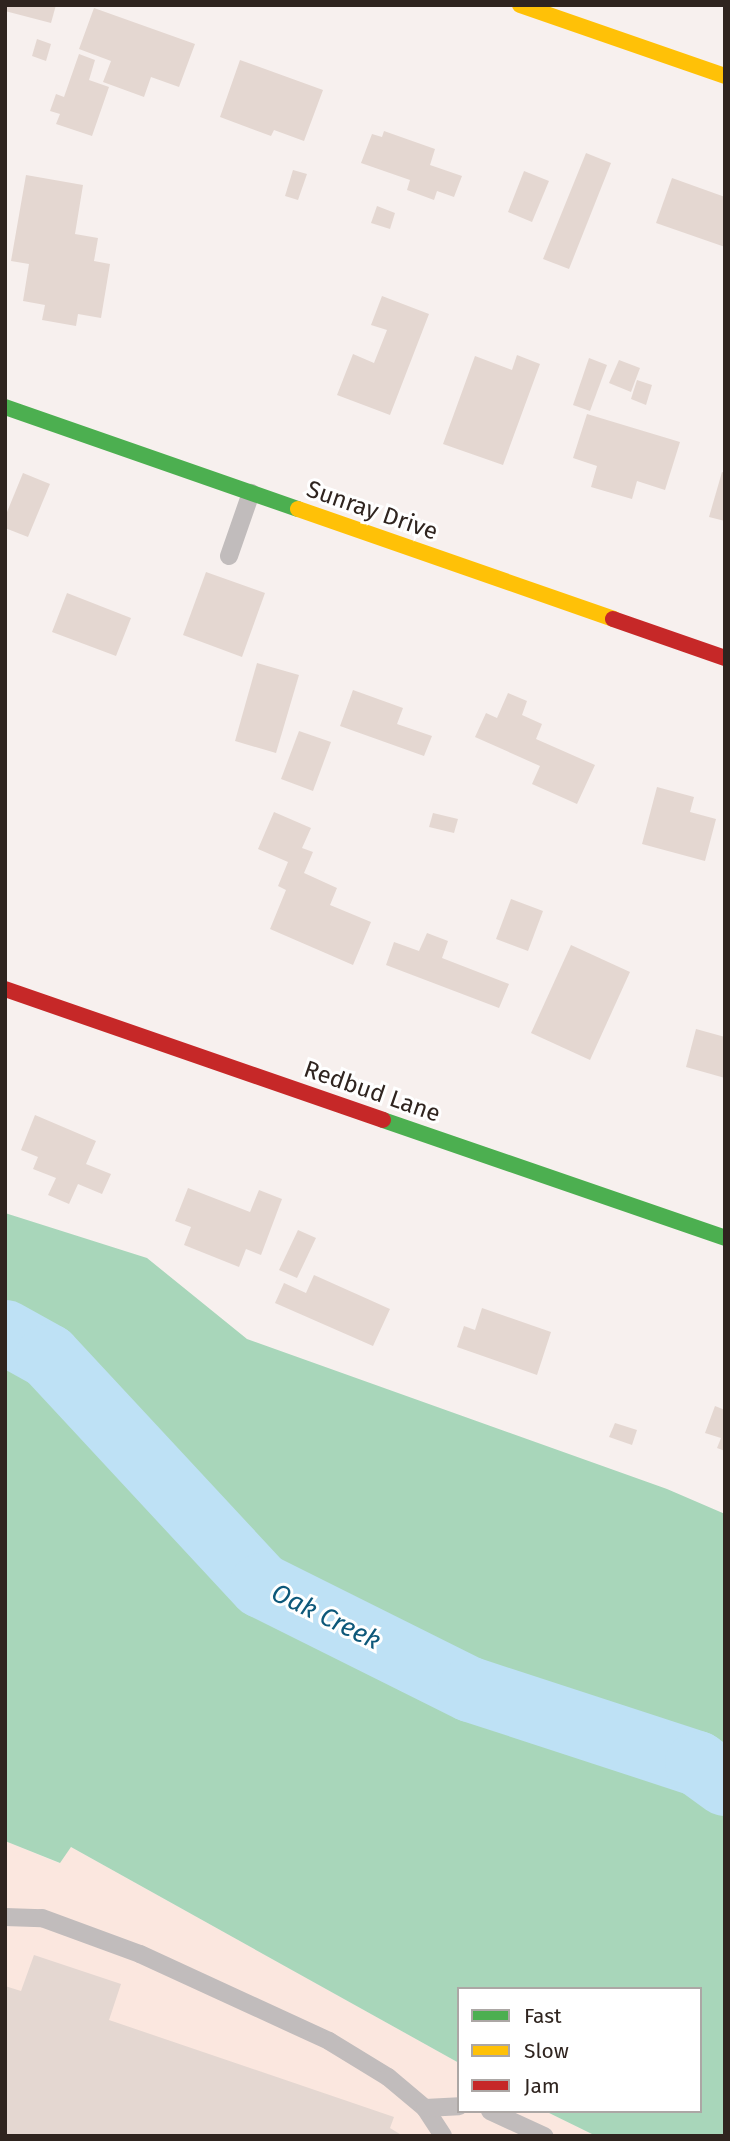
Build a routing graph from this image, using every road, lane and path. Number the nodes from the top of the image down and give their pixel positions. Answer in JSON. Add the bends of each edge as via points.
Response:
{"nodes":[{"id":1,"x":520,"y":5,"type":"edge"},
{"id":2,"x":725,"y":76,"type":"edge"},
{"id":3,"x":5,"y":407,"type":"edge"},
{"id":4,"x":251,"y":493,"type":"junction"},
{"id":5,"x":229,"y":556,"type":"dead end"},
{"id":6,"x":725,"y":658,"type":"edge"},
{"id":7,"x":5,"y":989,"type":"edge"},
{"id":8,"x":725,"y":1238,"type":"edge"},
{"id":9,"x":5,"y":1917,"type":"edge"},
{"id":10,"x":457,"y":2106,"type":"edge"},
{"id":11,"x":425,"y":2108,"type":"junction"},
{"id":12,"x":494,"y":2113,"type":"edge"},
{"id":13,"x":443,"y":2136,"type":"edge"},
{"id":14,"x":544,"y":2136,"type":"edge"}],
"edges":[{"from":1,"to":2,"type":"street"},
{"from":3,"to":4,"type":"street","name":"Sunray Drive"},
{"from":4,"to":5,"type":"lane"},
{"from":4,"to":6,"type":"street","name":"Sunray Drive"},
{"from":7,"to":8,"type":"street","name":"Redbud Lane"},
{"from":9,"to":11,"type":"lane","via":[[41,1918],[140,1954],[258,2006],[329,2040],[388,2077]]},
{"from":10,"to":11,"type":"lane"},
{"from":11,"to":13,"type":"lane"},
{"from":12,"to":14,"type":"lane"}]}
